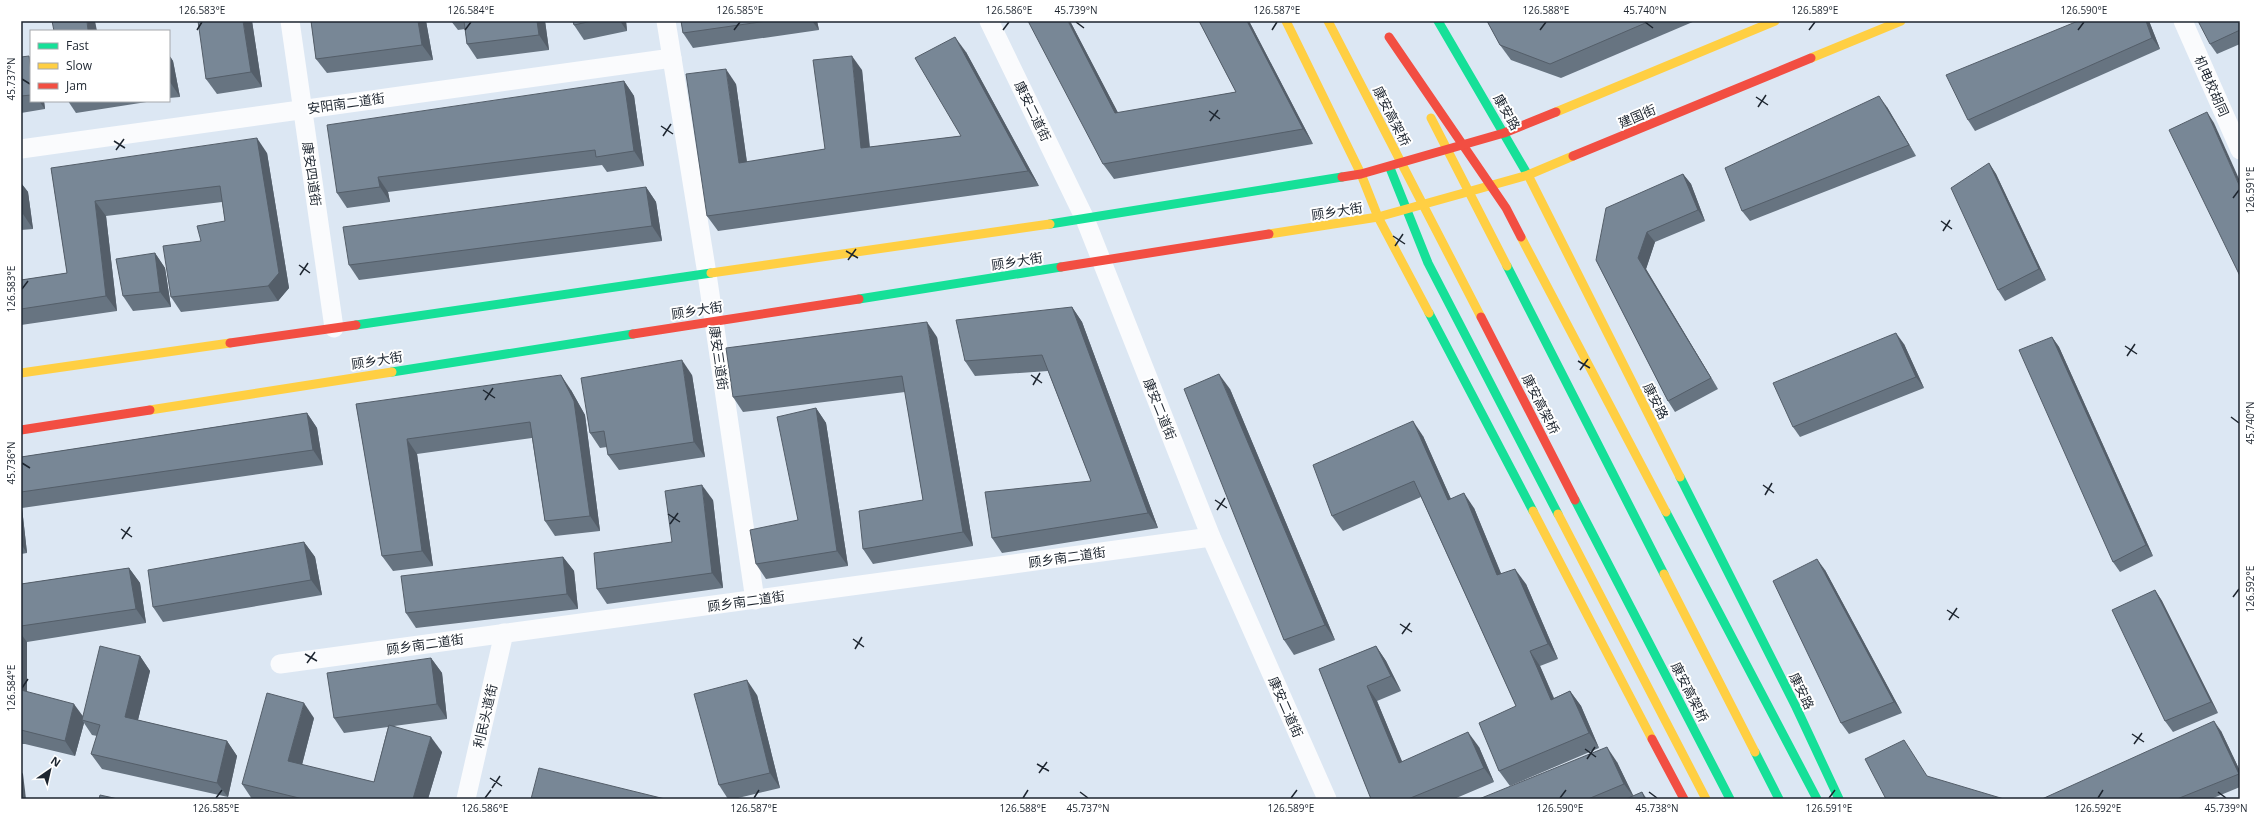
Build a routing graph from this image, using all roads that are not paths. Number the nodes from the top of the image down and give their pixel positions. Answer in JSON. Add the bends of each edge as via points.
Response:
{"nodes":[{"id":1,"x":290,"y":21,"type":"edge"},
{"id":2,"x":666,"y":21,"type":"edge"},
{"id":3,"x":989,"y":21,"type":"edge"},
{"id":4,"x":1286,"y":21,"type":"edge"},
{"id":5,"x":1328,"y":21,"type":"edge"},
{"id":6,"x":1438,"y":21,"type":"edge"},
{"id":7,"x":1775,"y":21,"type":"edge"},
{"id":8,"x":1901,"y":21,"type":"edge"},
{"id":9,"x":2183,"y":21,"type":"edge"},
{"id":10,"x":1384,"y":26,"type":"dead end"},
{"id":11,"x":1389,"y":37,"type":"junction"},
{"id":12,"x":1344,"y":51,"type":"junction"},
{"id":13,"x":672,"y":58,"type":"junction"},
{"id":14,"x":303,"y":110,"type":"junction"},
{"id":15,"x":1504,"y":133,"type":"junction"},
{"id":16,"x":21,"y":149,"type":"edge"},
{"id":17,"x":2240,"y":150,"type":"edge"},
{"id":18,"x":1361,"y":174,"type":"junction"},
{"id":19,"x":1528,"y":176,"type":"junction"},
{"id":20,"x":1378,"y":217,"type":"junction"},
{"id":21,"x":1085,"y":219,"type":"junction"},
{"id":22,"x":1102,"y":261,"type":"junction"},
{"id":23,"x":707,"y":274,"type":"junction"},
{"id":24,"x":714,"y":320,"type":"junction"},
{"id":25,"x":334,"y":328,"type":"junction"},
{"id":26,"x":21,"y":373,"type":"edge"},
{"id":27,"x":21,"y":430,"type":"edge"},
{"id":28,"x":1211,"y":537,"type":"junction"},
{"id":29,"x":755,"y":600,"type":"junction"},
{"id":30,"x":504,"y":634,"type":"junction"},
{"id":31,"x":280,"y":664,"type":"dead end"},
{"id":32,"x":466,"y":799,"type":"edge"},
{"id":33,"x":1326,"y":799,"type":"edge"},
{"id":34,"x":1684,"y":799,"type":"edge"},
{"id":35,"x":1706,"y":799,"type":"edge"},
{"id":36,"x":1730,"y":799,"type":"edge"},
{"id":37,"x":1779,"y":799,"type":"edge"},
{"id":38,"x":1816,"y":799,"type":"edge"},
{"id":39,"x":1839,"y":799,"type":"edge"}],
"edges":[{"from":1,"to":14,"type":"street","name":"康安四道街"},
{"from":2,"to":13,"type":"street","name":"康安三道街"},
{"from":3,"to":21,"type":"street","name":"康安二道街"},
{"from":4,"to":18,"type":"main road"},
{"from":5,"to":12,"type":"main road","name":"康安高架桥"},
{"from":6,"to":15,"type":"main road","name":"康安路"},
{"from":7,"to":15,"type":"main road"},
{"from":8,"to":19,"type":"main road","name":"建国街"},
{"from":9,"to":17,"type":"street","name":"机电校胡同"},
{"from":10,"to":11,"type":"main road"},
{"from":11,"to":37,"type":"main road"},
{"from":11,"to":38,"type":"main road","via":[[1506,208]]},
{"from":12,"to":35,"type":"main road","via":[[1428,263]]},
{"from":12,"to":36,"type":"main road","name":"康安高架桥"},
{"from":13,"to":14,"type":"street","name":"安阳南二道街"},
{"from":13,"to":23,"type":"street","name":"康安三道街"},
{"from":14,"to":16,"type":"street","name":"安阳南二道街"},
{"from":14,"to":25,"type":"street","name":"康安四道街"},
{"from":15,"to":18,"type":"main road"},
{"from":15,"to":19,"type":"main road","name":"康安路"},
{"from":18,"to":20,"type":"main road"},
{"from":18,"to":21,"type":"main road"},
{"from":19,"to":20,"type":"main road","name":"建国街"},
{"from":19,"to":39,"type":"main road","name":"康安路","via":[[1796,707]]},
{"from":20,"to":22,"type":"main road","name":"顾乡大街"},
{"from":20,"to":34,"type":"main road"},
{"from":21,"to":22,"type":"street","name":"康安二道街"},
{"from":21,"to":23,"type":"main road"},
{"from":22,"to":24,"type":"main road","name":"顾乡大街"},
{"from":22,"to":28,"type":"street","name":"康安二道街"},
{"from":23,"to":24,"type":"street","name":"康安三道街"},
{"from":23,"to":25,"type":"main road"},
{"from":24,"to":27,"type":"main road","name":"顾乡大街"},
{"from":24,"to":29,"type":"street","name":"康安三道街"},
{"from":25,"to":26,"type":"main road"},
{"from":28,"to":29,"type":"street","name":"顾乡南二道街"},
{"from":28,"to":33,"type":"street","name":"康安二道街"},
{"from":29,"to":30,"type":"street","name":"顾乡南二道街"},
{"from":30,"to":31,"type":"street","name":"顾乡南二道街"},
{"from":30,"to":32,"type":"street","name":"利民头道街"}]}
